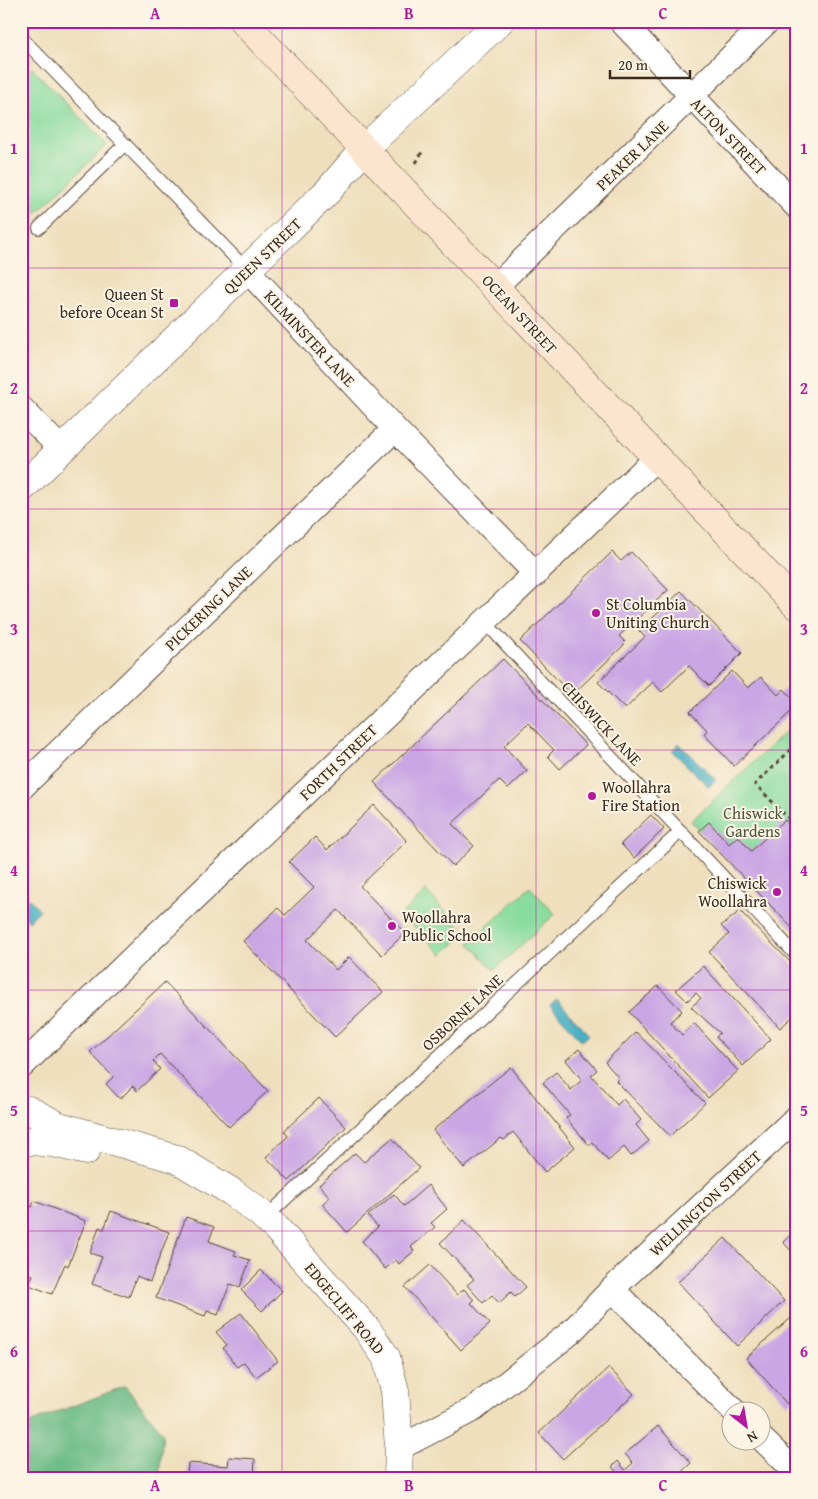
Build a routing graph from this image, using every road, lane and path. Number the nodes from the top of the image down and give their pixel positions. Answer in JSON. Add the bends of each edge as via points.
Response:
{"nodes":[{"id":1,"x":244,"y":21,"type":"edge"},
{"id":2,"x":500,"y":21,"type":"edge"},
{"id":3,"x":621,"y":21,"type":"edge"},
{"id":4,"x":768,"y":21,"type":"edge"},
{"id":5,"x":21,"y":37,"type":"edge"},
{"id":6,"x":692,"y":97,"type":"junction"},
{"id":7,"x":125,"y":144,"type":"junction"},
{"id":8,"x":364,"y":149,"type":"junction"},
{"id":9,"x":422,"y":152,"type":"dead end"},
{"id":10,"x":416,"y":163,"type":"dead end"},
{"id":11,"x":797,"y":207,"type":"edge"},
{"id":12,"x":39,"y":228,"type":"dead end"},
{"id":13,"x":247,"y":270,"type":"junction"},
{"id":14,"x":495,"y":288,"type":"junction"},
{"id":15,"x":21,"y":408,"type":"edge"},
{"id":16,"x":396,"y":429,"type":"junction"},
{"id":17,"x":62,"y":450,"type":"junction"},
{"id":18,"x":656,"y":458,"type":"junction"},
{"id":19,"x":21,"y":489,"type":"edge"},
{"id":20,"x":536,"y":574,"type":"junction"},
{"id":21,"x":797,"y":606,"type":"edge"},
{"id":22,"x":485,"y":622,"type":"junction"},
{"id":23,"x":797,"y":744,"type":"edge"},
{"id":24,"x":21,"y":788,"type":"edge"},
{"id":25,"x":797,"y":811,"type":"edge"},
{"id":26,"x":681,"y":831,"type":"junction"},
{"id":27,"x":797,"y":956,"type":"edge"},
{"id":28,"x":21,"y":1067,"type":"edge"},
{"id":29,"x":25,"y":1104,"type":"edge"},
{"id":30,"x":797,"y":1117,"type":"edge"},
{"id":31,"x":21,"y":1139,"type":"edge"},
{"id":32,"x":210,"y":1181,"type":"junction"},
{"id":33,"x":265,"y":1218,"type":"junction"},
{"id":34,"x":612,"y":1289,"type":"junction"},
{"id":35,"x":725,"y":1402,"type":"edge"},
{"id":36,"x":770,"y":1447,"type":"edge"},
{"id":37,"x":399,"y":1448,"type":"junction"},
{"id":38,"x":797,"y":1474,"type":"edge"},
{"id":39,"x":398,"y":1478,"type":"edge"}],
"edges":[{"from":1,"to":8,"type":"main road","name":"OCEAN STREET"},
{"from":2,"to":8,"type":"street","name":"QUEEN STREET"},
{"from":3,"to":6,"type":"street","name":"ALTON STREET"},
{"from":4,"to":6,"type":"street","name":"PEAKER LANE"},
{"from":5,"to":7,"type":"lane","name":"KILMINSTER LANE"},
{"from":6,"to":11,"type":"street","name":"ALTON STREET"},
{"from":6,"to":14,"type":"street","name":"PEAKER LANE"},
{"from":7,"to":12,"type":"lane"},
{"from":7,"to":13,"type":"lane","name":"KILMINSTER LANE"},
{"from":8,"to":13,"type":"street","name":"QUEEN STREET","via":[[329,190]]},
{"from":8,"to":14,"type":"main road","name":"OCEAN STREET"},
{"from":9,"to":10,"type":"path"},
{"from":13,"to":16,"type":"street","name":"KILMINSTER LANE"},
{"from":13,"to":17,"type":"street","name":"QUEEN STREET"},
{"from":14,"to":18,"type":"main road","name":"OCEAN STREET"},
{"from":15,"to":17,"type":"street"},
{"from":16,"to":20,"type":"street","name":"KILMINSTER LANE"},
{"from":16,"to":24,"type":"street","name":"PICKERING LANE"},
{"from":17,"to":19,"type":"street","name":"QUEEN STREET"},
{"from":18,"to":20,"type":"street","name":"FORTH STREET"},
{"from":18,"to":21,"type":"main road","name":"OCEAN STREET"},
{"from":20,"to":22,"type":"street","name":"FORTH STREET"},
{"from":22,"to":26,"type":"lane","name":"CHISWICK LANE"},
{"from":22,"to":28,"type":"street","name":"FORTH STREET"},
{"from":23,"to":25,"type":"path","via":[[755,784],[789,819]]},
{"from":26,"to":27,"type":"lane","name":"CHISWICK LANE"},
{"from":26,"to":33,"type":"lane","name":"OSBORNE LANE"},
{"from":29,"to":31,"type":"street","via":[[29,1126]]},
{"from":29,"to":32,"type":"street","name":"EDGECLIFF ROAD","via":[[59,1126],[177,1159]]},
{"from":30,"to":34,"type":"street","name":"WELLINGTON STREET"},
{"from":31,"to":32,"type":"street","name":"EDGECLIFF ROAD"},
{"from":32,"to":33,"type":"street","name":"EDGECLIFF ROAD","via":[[232,1192]]},
{"from":33,"to":37,"type":"street","name":"EDGECLIFF ROAD","via":[[366,1328],[386,1357],[395,1391]]},
{"from":34,"to":35,"type":"street"},
{"from":34,"to":37,"type":"street","name":"WELLINGTON STREET","via":[[570,1333],[474,1409]]},
{"from":36,"to":38,"type":"street"},
{"from":37,"to":39,"type":"street","name":"EDGECLIFF ROAD"}]}
